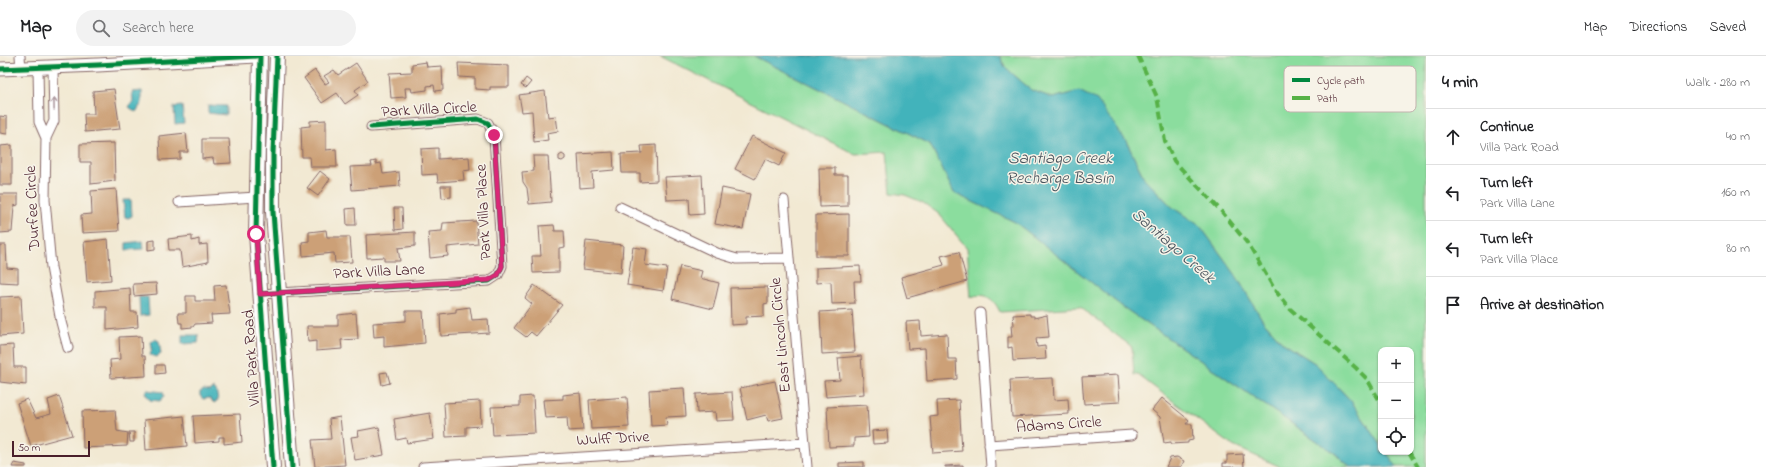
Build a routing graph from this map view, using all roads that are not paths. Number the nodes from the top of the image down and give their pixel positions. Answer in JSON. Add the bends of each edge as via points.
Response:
{"nodes":[{"id":1,"x":256,"y":56,"type":"edge"},
{"id":2,"x":260,"y":56,"type":"edge"},
{"id":3,"x":277,"y":56,"type":"edge"},
{"id":4,"x":20,"y":63,"type":"edge"},
{"id":5,"x":0,"y":68,"type":"edge"},
{"id":6,"x":38,"y":68,"type":"junction"},
{"id":7,"x":53,"y":68,"type":"junction"},
{"id":8,"x":488,"y":123,"type":"joint"},
{"id":9,"x":372,"y":127,"type":"dead end"},
{"id":10,"x":46,"y":138,"type":"junction"},
{"id":11,"x":256,"y":197,"type":"junction"},
{"id":12,"x":784,"y":200,"type":"dead end"},
{"id":13,"x":179,"y":202,"type":"dead end"},
{"id":14,"x":620,"y":207,"type":"dead end"},
{"id":15,"x":789,"y":258,"type":"junction"},
{"id":16,"x":498,"y":275,"type":"joint"},
{"id":17,"x":278,"y":293,"type":"junction"},
{"id":18,"x":260,"y":294,"type":"junction"},
{"id":19,"x":980,"y":313,"type":"dead end"},
{"id":20,"x":68,"y":348,"type":"dead end"},
{"id":21,"x":1132,"y":435,"type":"dead end"},
{"id":22,"x":805,"y":443,"type":"junction"},
{"id":23,"x":989,"y":445,"type":"junction"},
{"id":24,"x":273,"y":467,"type":"edge"},
{"id":25,"x":292,"y":467,"type":"edge"},
{"id":26,"x":423,"y":467,"type":"edge"},
{"id":27,"x":807,"y":467,"type":"edge"},
{"id":28,"x":991,"y":467,"type":"edge"}],
"edges":[{"from":1,"to":7,"type":"street"},
{"from":2,"to":11,"type":"main road","name":"Villa Park Road"},
{"from":3,"to":17,"type":"main road","name":"Villa Park Road","via":[[273,212]]},
{"from":4,"to":5,"type":"street"},
{"from":4,"to":6,"type":"street"},
{"from":6,"to":7,"type":"street"},
{"from":6,"to":10,"type":"street","via":[[39,122]]},
{"from":10,"to":7,"type":"street","name":"Durfee Circle","one_way":true,"via":[[54,121]]},
{"from":8,"to":9,"type":"street","name":"Park Villa Circle","via":[[478,119]]},
{"from":8,"to":16,"type":"street","name":"Park Villa Place","via":[[495,142],[502,266]]},
{"from":10,"to":20,"type":"street","name":"Durfee Circle","via":[[45,200],[48,235],[56,298]]},
{"from":11,"to":13,"type":"street"},
{"from":11,"to":18,"type":"main road","name":"Villa Park Road"},
{"from":12,"to":15,"type":"street","name":"East Lincoln Circle"},
{"from":14,"to":15,"type":"street","via":[[717,253],[737,259]]},
{"from":15,"to":22,"type":"street","name":"East Lincoln Circle"},
{"from":16,"to":17,"type":"street","name":"Park Villa Lane","via":[[489,280]]},
{"from":17,"to":18,"type":"street","name":"Park Villa Lane"},
{"from":17,"to":25,"type":"main road","name":"Villa Park Road"},
{"from":18,"to":24,"type":"main road","name":"Villa Park Road"},
{"from":19,"to":23,"type":"street"},
{"from":21,"to":23,"type":"street","name":"Adams Circle"},
{"from":22,"to":26,"type":"street","name":"Wulff Drive"},
{"from":22,"to":27,"type":"street","name":"East Lincoln Circle"},
{"from":23,"to":28,"type":"street"}]}
